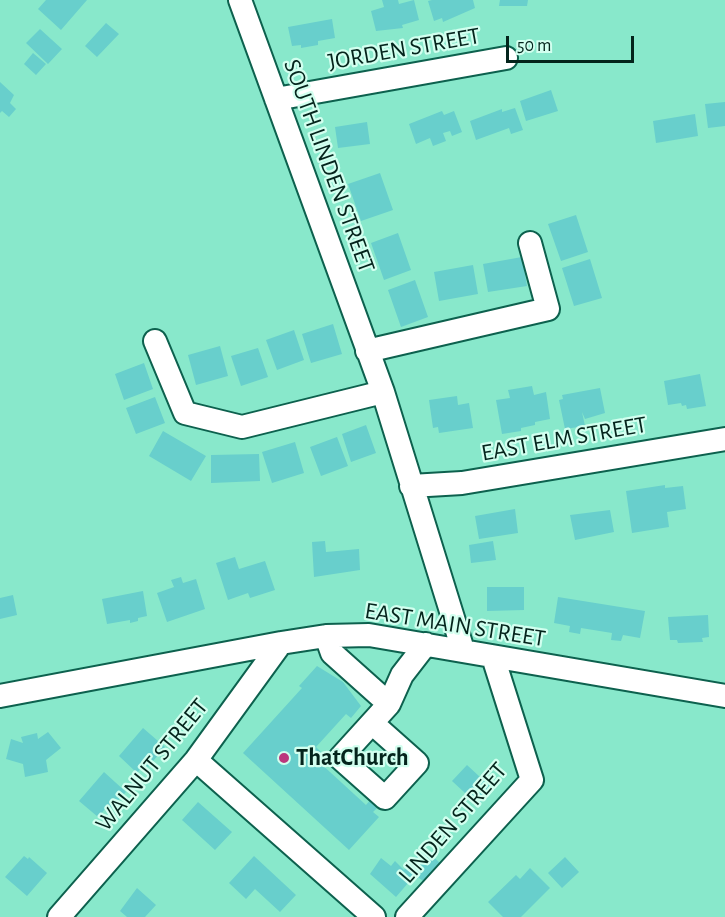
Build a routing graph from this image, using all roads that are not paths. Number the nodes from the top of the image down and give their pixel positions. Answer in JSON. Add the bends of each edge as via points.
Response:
{"nodes":[{"id":1,"x":240,"y":0,"type":"edge"},
{"id":2,"x":506,"y":58,"type":"dead end"},
{"id":3,"x":276,"y":99,"type":"junction"},
{"id":4,"x":531,"y":243,"type":"dead end"},
{"id":5,"x":155,"y":341,"type":"dead end"},
{"id":6,"x":367,"y":351,"type":"junction"},
{"id":7,"x":383,"y":392,"type":"junction"},
{"id":8,"x":725,"y":439,"type":"edge"},
{"id":9,"x":411,"y":486,"type":"junction"},
{"id":10,"x":326,"y":636,"type":"junction"},
{"id":11,"x":281,"y":643,"type":"junction"},
{"id":12,"x":426,"y":644,"type":"junction"},
{"id":13,"x":463,"y":650,"type":"junction"},
{"id":14,"x":493,"y":657,"type":"junction"},
{"id":15,"x":0,"y":696,"type":"edge"},
{"id":16,"x":725,"y":696,"type":"edge"},
{"id":17,"x":389,"y":704,"type":"junction"},
{"id":18,"x":372,"y":723,"type":"dead end"},
{"id":19,"x":196,"y":760,"type":"junction"},
{"id":20,"x":59,"y":917,"type":"edge"},
{"id":21,"x":374,"y":917,"type":"edge"},
{"id":22,"x":407,"y":917,"type":"edge"}],
"edges":[{"from":1,"to":3,"type":"street","name":"SOUTH LINDEN STREET"},
{"from":2,"to":3,"type":"street","name":"JORDEN STREET"},
{"from":3,"to":6,"type":"street","name":"SOUTH LINDEN STREET"},
{"from":4,"to":6,"type":"street","via":[[548,309]]},
{"from":5,"to":7,"type":"street","via":[[185,413],[242,427]]},
{"from":6,"to":7,"type":"street","name":"SOUTH LINDEN STREET"},
{"from":7,"to":9,"type":"street","name":"SOUTH LINDEN STREET"},
{"from":8,"to":9,"type":"street","name":"EAST ELM STREET","via":[[462,483]]},
{"from":9,"to":13,"type":"street","name":"SOUTH LINDEN STREET"},
{"from":10,"to":11,"type":"street","name":"EAST MAIN STREET"},
{"from":10,"to":12,"type":"street","name":"EAST MAIN STREET","via":[[369,635]]},
{"from":10,"to":17,"type":"street","via":[[332,653]]},
{"from":11,"to":15,"type":"street","name":"EAST MAIN STREET"},
{"from":11,"to":19,"type":"street","name":"WALNUT STREET"},
{"from":12,"to":13,"type":"street","name":"EAST MAIN STREET"},
{"from":12,"to":17,"type":"street","via":[[402,675]]},
{"from":13,"to":14,"type":"street","name":"EAST MAIN STREET"},
{"from":14,"to":16,"type":"street","name":"EAST MAIN STREET"},
{"from":14,"to":22,"type":"street","name":"LINDEN STREET","via":[[532,780]]},
{"from":17,"to":18,"type":"street"},
{"from":19,"to":20,"type":"street","name":"WALNUT STREET"},
{"from":19,"to":21,"type":"street"}]}
